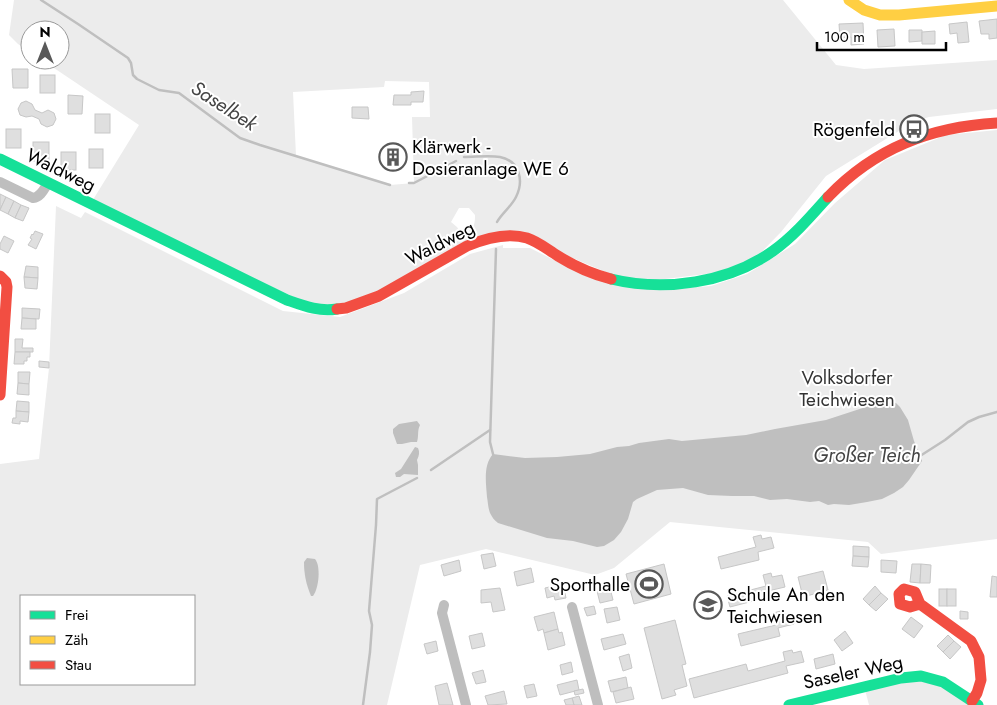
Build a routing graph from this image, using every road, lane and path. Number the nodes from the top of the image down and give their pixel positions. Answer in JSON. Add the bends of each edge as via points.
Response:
{"nodes":[{"id":1,"x":849,"y":0,"type":"edge"},
{"id":2,"x":997,"y":6,"type":"edge"},
{"id":3,"x":997,"y":123,"type":"edge"},
{"id":4,"x":0,"y":160,"type":"edge"},
{"id":5,"x":0,"y":182,"type":"edge"},
{"id":6,"x":48,"y":183,"type":"junction"},
{"id":7,"x":1,"y":277,"type":"edge"},
{"id":8,"x":0,"y":395,"type":"edge"},
{"id":9,"x":920,"y":604,"type":"dead end"},
{"id":10,"x":444,"y":605,"type":"dead end"},
{"id":11,"x":572,"y":607,"type":"dead end"},
{"id":12,"x":975,"y":703,"type":"edge"},
{"id":13,"x":466,"y":705,"type":"edge"},
{"id":14,"x":598,"y":705,"type":"edge"},
{"id":15,"x":791,"y":705,"type":"edge"}],
"edges":[{"from":1,"to":2,"type":"main road","via":[[880,15]]},
{"from":3,"to":6,"type":"main road","name":"Waldweg","via":[[934,132],[883,154],[845,180],[780,247],[758,262],[722,276],[686,283],[620,282],[587,272],[530,240],[496,236],[467,246],[379,296],[334,310],[310,308],[287,300]]},
{"from":4,"to":6,"type":"main road","name":"Waldweg"},
{"from":5,"to":6,"type":"street","via":[[33,198],[38,197]]},
{"from":7,"to":8,"type":"main road","via":[[7,287]]},
{"from":9,"to":12,"type":"main road","via":[[971,641],[979,657],[981,680]]},
{"from":10,"to":13,"type":"street","via":[[442,613]]},
{"from":11,"to":14,"type":"street"},
{"from":12,"to":15,"type":"main road","name":"Saseler Weg","via":[[943,682],[921,676]]}]}
